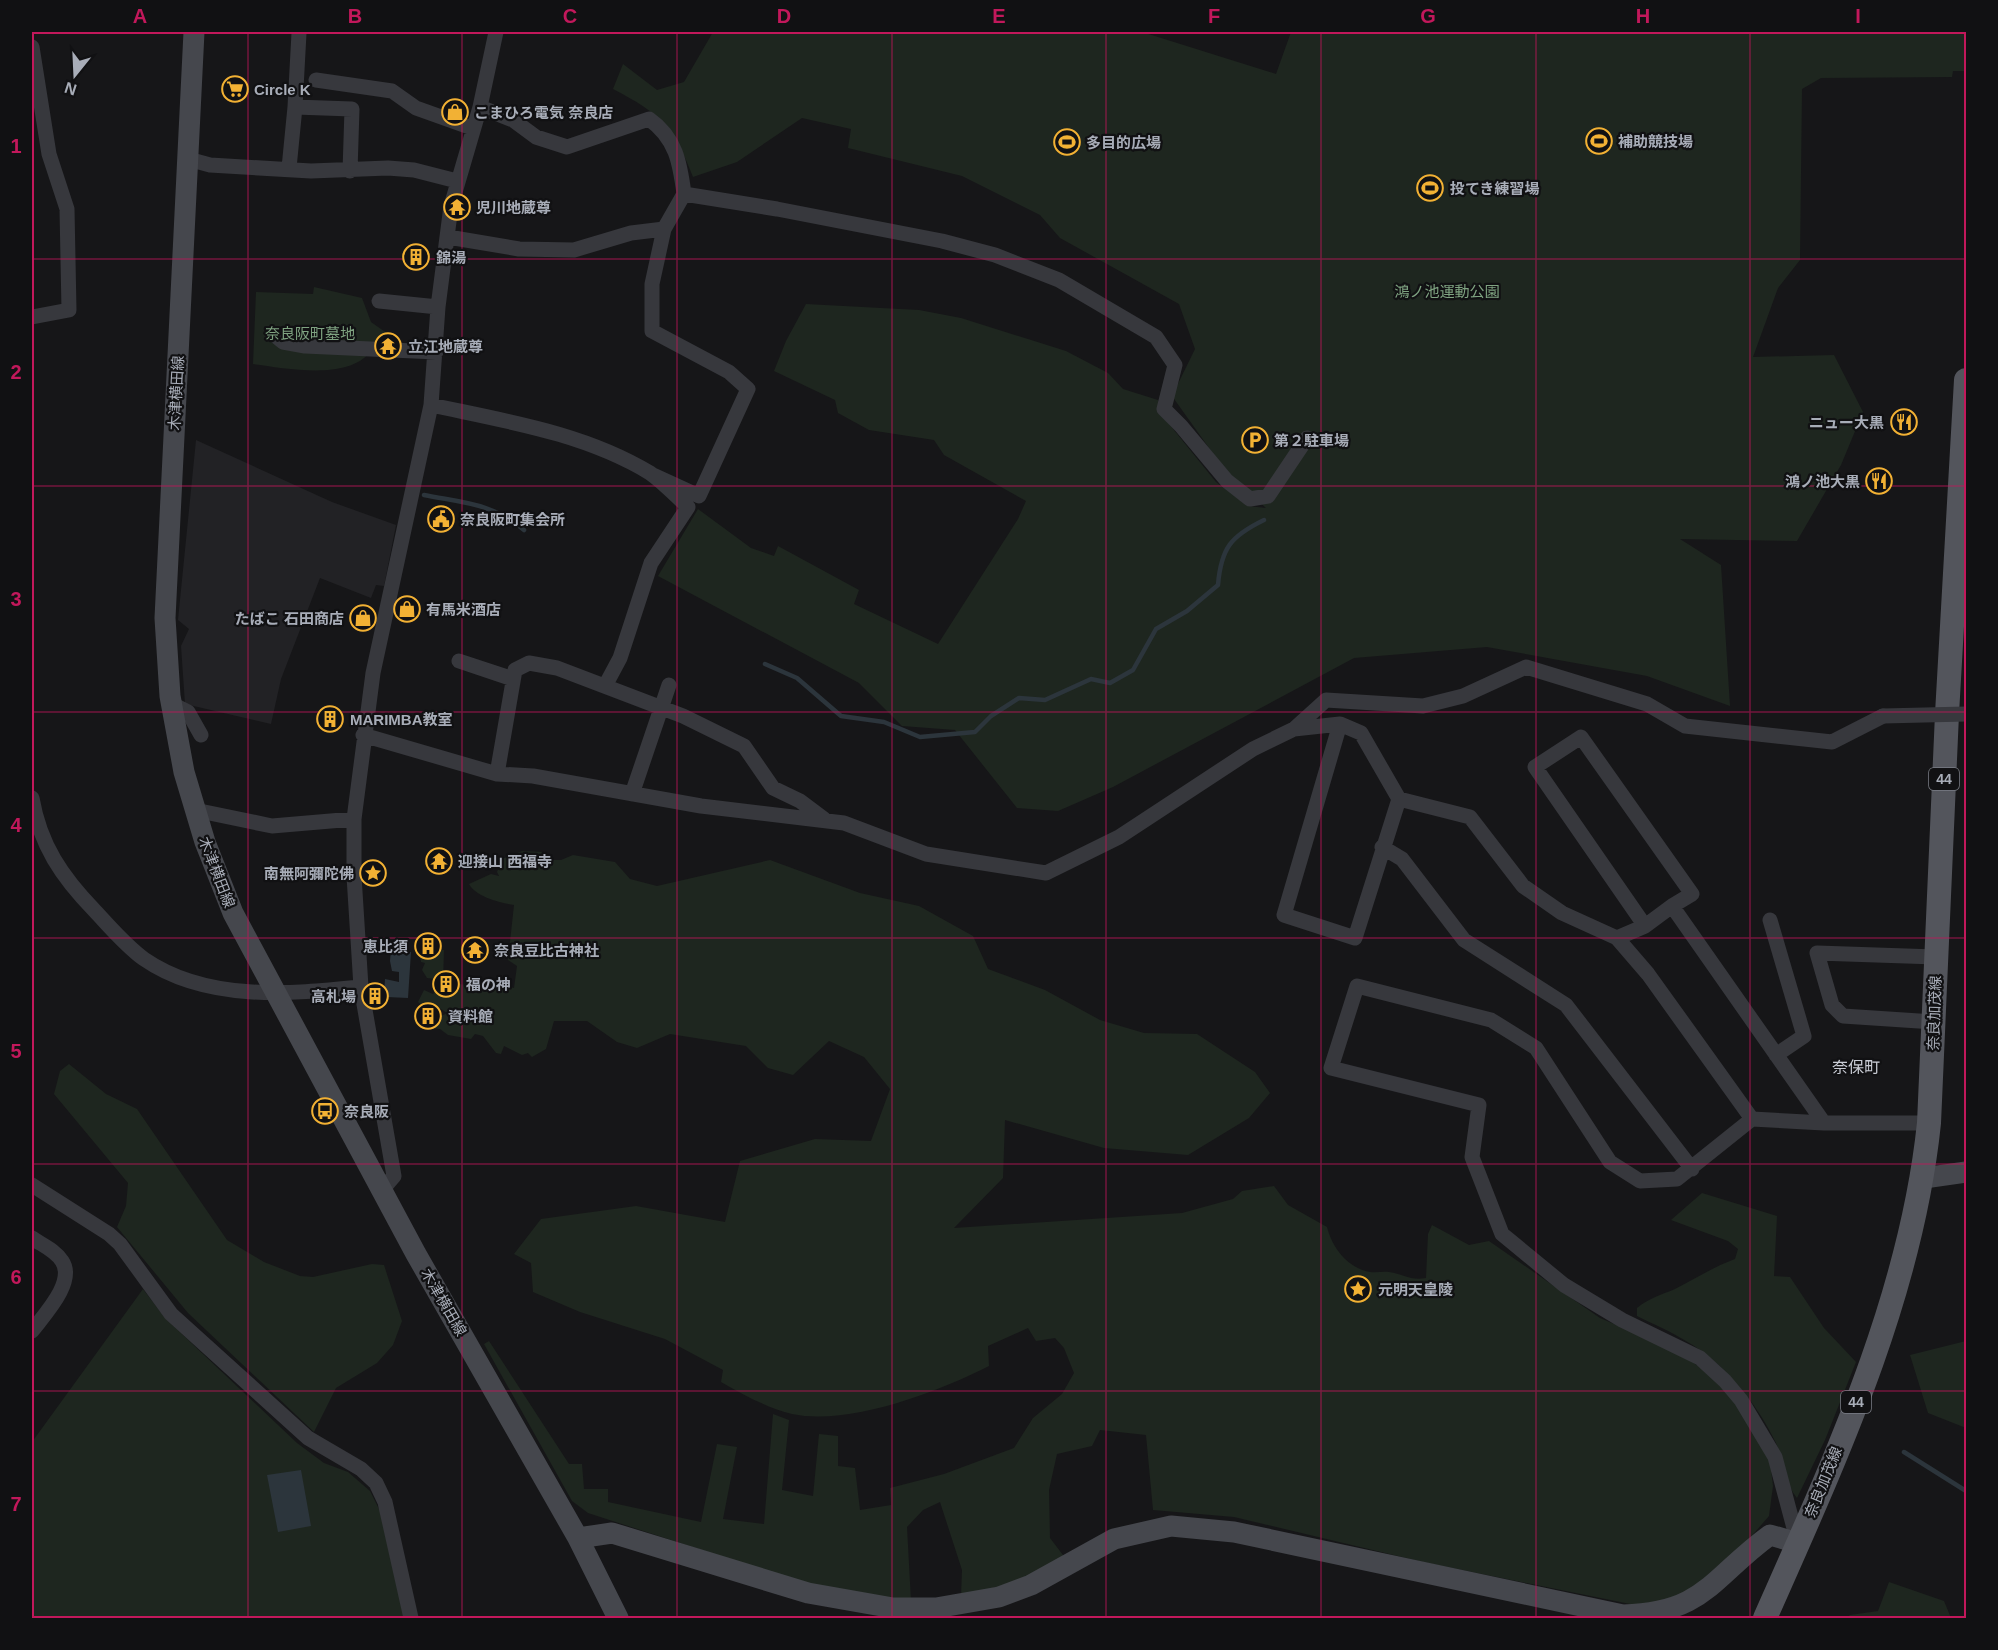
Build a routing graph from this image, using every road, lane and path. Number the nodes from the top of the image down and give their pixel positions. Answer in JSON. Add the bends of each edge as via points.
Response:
{"nodes":[{"id":1,"x":194,"y":32,"type":"edge"},
{"id":2,"x":496,"y":32,"type":"edge"},
{"id":3,"x":299,"y":33,"type":"dead end"},
{"id":4,"x":32,"y":47,"type":"edge"},
{"id":5,"x":316,"y":80,"type":"dead end"},
{"id":6,"x":295,"y":106,"type":"junction"},
{"id":7,"x":480,"y":107,"type":"junction"},
{"id":8,"x":472,"y":128,"type":"junction"},
{"id":9,"x":188,"y":159,"type":"junction"},
{"id":10,"x":289,"y":168,"type":"junction"},
{"id":11,"x":351,"y":171,"type":"junction"},
{"id":12,"x":457,"y":181,"type":"junction"},
{"id":13,"x":684,"y":194,"type":"junction"},
{"id":14,"x":664,"y":229,"type":"junction"},
{"id":15,"x":448,"y":237,"type":"junction"},
{"id":16,"x":379,"y":301,"type":"dead end"},
{"id":17,"x":438,"y":307,"type":"junction"},
{"id":18,"x":32,"y":317,"type":"edge"},
{"id":19,"x":272,"y":333,"type":"dead end"},
{"id":20,"x":435,"y":352,"type":"junction"},
{"id":21,"x":1966,"y":380,"type":"edge"},
{"id":22,"x":431,"y":405,"type":"junction"},
{"id":23,"x":1307,"y":438,"type":"dead end"},
{"id":24,"x":651,"y":474,"type":"junction"},
{"id":25,"x":459,"y":661,"type":"dead end"},
{"id":26,"x":513,"y":679,"type":"junction"},
{"id":27,"x":605,"y":686,"type":"junction"},
{"id":28,"x":669,"y":686,"type":"dead end"},
{"id":29,"x":172,"y":704,"type":"junction"},
{"id":30,"x":661,"y":708,"type":"junction"},
{"id":31,"x":1966,"y":714,"type":"edge"},
{"id":32,"x":1340,"y":724,"type":"junction"},
{"id":33,"x":1294,"y":729,"type":"junction"},
{"id":34,"x":201,"y":735,"type":"dead end"},
{"id":35,"x":363,"y":735,"type":"junction"},
{"id":36,"x":497,"y":774,"type":"junction"},
{"id":37,"x":632,"y":794,"type":"junction"},
{"id":38,"x":32,"y":798,"type":"edge"},
{"id":39,"x":1399,"y":799,"type":"junction"},
{"id":40,"x":195,"y":810,"type":"junction"},
{"id":41,"x":354,"y":819,"type":"junction"},
{"id":42,"x":827,"y":821,"type":"junction"},
{"id":43,"x":1382,"y":847,"type":"junction"},
{"id":44,"x":1672,"y":906,"type":"junction"},
{"id":45,"x":1770,"y":920,"type":"dead end"},
{"id":46,"x":1645,"y":926,"type":"junction"},
{"id":47,"x":1617,"y":938,"type":"junction"},
{"id":48,"x":1936,"y":957,"type":"junction"},
{"id":49,"x":361,"y":987,"type":"junction"},
{"id":50,"x":279,"y":995,"type":"junction"},
{"id":51,"x":1934,"y":1022,"type":"junction"},
{"id":52,"x":1776,"y":1055,"type":"junction"},
{"id":53,"x":1752,"y":1119,"type":"junction"},
{"id":54,"x":1929,"y":1123,"type":"junction"},
{"id":55,"x":1824,"y":1124,"type":"junction"},
{"id":56,"x":1692,"y":1169,"type":"junction"},
{"id":57,"x":1966,"y":1172,"type":"edge"},
{"id":58,"x":1923,"y":1179,"type":"junction"},
{"id":59,"x":32,"y":1185,"type":"edge"},
{"id":60,"x":382,"y":1190,"type":"junction"},
{"id":61,"x":32,"y":1239,"type":"edge"},
{"id":62,"x":32,"y":1331,"type":"edge"},
{"id":63,"x":578,"y":1538,"type":"junction"},
{"id":64,"x":1798,"y":1543,"type":"junction"},
{"id":65,"x":411,"y":1618,"type":"edge"},
{"id":66,"x":618,"y":1618,"type":"edge"},
{"id":67,"x":1765,"y":1618,"type":"edge"}],
"edges":[{"from":1,"to":9,"type":"main road","name":"木津横田線"},
{"from":2,"to":7,"type":"street"},
{"from":3,"to":6,"type":"street"},
{"from":4,"to":18,"type":"street","via":[[49,154],[67,209],[69,310]]},
{"from":5,"to":8,"type":"street","via":[[392,91],[416,108]]},
{"from":6,"to":10,"type":"street"},
{"from":6,"to":11,"type":"street","via":[[352,109]]},
{"from":7,"to":8,"type":"street"},
{"from":7,"to":13,"type":"street","via":[[513,120],[536,137],[567,147],[649,118],[669,137],[680,161]]},
{"from":8,"to":12,"type":"street"},
{"from":9,"to":10,"type":"street","via":[[210,165]]},
{"from":9,"to":29,"type":"main road","name":"木津横田線","via":[[165,618]]},
{"from":10,"to":11,"type":"street"},
{"from":11,"to":12,"type":"street","via":[[414,170]]},
{"from":12,"to":15,"type":"street"},
{"from":13,"to":14,"type":"street"},
{"from":13,"to":23,"type":"street","via":[[942,241],[995,255],[1059,280],[1156,337],[1175,365],[1164,409],[1227,482],[1250,499],[1268,496]]},
{"from":14,"to":15,"type":"street","via":[[630,233],[574,250],[519,249]]},
{"from":14,"to":24,"type":"street","via":[[652,284],[652,331],[729,372],[748,389],[699,496]]},
{"from":15,"to":17,"type":"street"},
{"from":16,"to":17,"type":"street"},
{"from":17,"to":20,"type":"street"},
{"from":19,"to":20,"type":"street","via":[[283,342],[305,346]]},
{"from":20,"to":22,"type":"street"},
{"from":21,"to":48,"type":"main road","name":"奈良加茂線","number":"44"},
{"from":22,"to":24,"type":"street","via":[[545,430],[600,449]]},
{"from":22,"to":35,"type":"street"},
{"from":24,"to":27,"type":"street","via":[[688,507],[651,563],[620,658]]},
{"from":25,"to":26,"type":"street"},
{"from":26,"to":27,"type":"street","via":[[515,670],[529,663],[557,668]]},
{"from":26,"to":36,"type":"street"},
{"from":27,"to":30,"type":"street"},
{"from":28,"to":30,"type":"street"},
{"from":29,"to":34,"type":"street","via":[[188,712]]},
{"from":29,"to":40,"type":"main road","name":"木津横田線"},
{"from":30,"to":37,"type":"street"},
{"from":30,"to":42,"type":"street","via":[[744,746],[773,788]]},
{"from":31,"to":33,"type":"street","bridge":true,"via":[[1883,716],[1832,742],[1685,726],[1647,704],[1526,667],[1463,696],[1423,706],[1326,700]]},
{"from":32,"to":33,"type":"street"},
{"from":32,"to":39,"type":"street","via":[[1361,733]]},
{"from":32,"to":43,"type":"street","via":[[1284,915],[1355,938]]},
{"from":33,"to":42,"type":"street","via":[[1253,749],[1119,837],[1046,873],[926,854],[844,823]]},
{"from":35,"to":36,"type":"street"},
{"from":35,"to":41,"type":"street"},
{"from":36,"to":37,"type":"street","via":[[533,776]]},
{"from":37,"to":42,"type":"street"},
{"from":38,"to":50,"type":"street","via":[[45,848],[63,876],[142,958],[181,978]]},
{"from":39,"to":43,"type":"street"},
{"from":39,"to":47,"type":"street","via":[[1470,817],[1523,886],[1562,913]]},
{"from":40,"to":41,"type":"street","via":[[272,826]]},
{"from":40,"to":50,"type":"main road","name":"木津横田線","via":[[233,913]]},
{"from":41,"to":49,"type":"street"},
{"from":43,"to":56,"type":"street","via":[[1402,859],[1464,940],[1566,1005]]},
{"from":44,"to":46,"type":"street"},
{"from":44,"to":46,"type":"street","via":[[1692,894],[1581,737],[1535,767]]},
{"from":44,"to":52,"type":"street"},
{"from":45,"to":52,"type":"street","via":[[1804,1036]]},
{"from":46,"to":47,"type":"street"},
{"from":47,"to":53,"type":"street","via":[[1648,974]]},
{"from":48,"to":51,"type":"main road","name":"奈良加茂線","number":"44"},
{"from":48,"to":51,"type":"street","via":[[1817,954],[1832,1005],[1843,1016]]},
{"from":49,"to":50,"type":"street"},
{"from":49,"to":60,"type":"street","via":[[394,1176]]},
{"from":50,"to":60,"type":"main road","name":"木津横田線"},
{"from":51,"to":54,"type":"main road","name":"奈良加茂線","number":"44"},
{"from":52,"to":55,"type":"street"},
{"from":53,"to":55,"type":"street"},
{"from":53,"to":56,"type":"street"},
{"from":54,"to":55,"type":"street"},
{"from":54,"to":58,"type":"main road","name":"奈良加茂線","number":"44"},
{"from":56,"to":64,"type":"street","via":[[1677,1179],[1640,1181],[1610,1162],[1536,1048],[1491,1020],[1357,986],[1330,1068],[1479,1105],[1472,1157],[1502,1234],[1564,1285],[1622,1320],[1700,1358],[1725,1381],[1775,1457]]},
{"from":57,"to":58,"type":"main road"},
{"from":58,"to":64,"type":"main road","name":"奈良加茂線","number":"44","via":[[1897,1288],[1876,1352]]},
{"from":59,"to":65,"type":"street","via":[[109,1234],[171,1314],[308,1438],[361,1469],[376,1483],[385,1502]]},
{"from":60,"to":63,"type":"main road","name":"木津横田線"},
{"from":61,"to":62,"type":"street","via":[[54,1251],[65,1272],[59,1293]]},
{"from":63,"to":64,"type":"main road","via":[[612,1533],[808,1593],[893,1608],[936,1608],[999,1597],[1067,1567],[1114,1539],[1171,1526],[1234,1532],[1623,1615],[1646,1615],[1687,1603],[1713,1587],[1770,1535]]},
{"from":63,"to":66,"type":"main road","name":"木津横田線"},
{"from":64,"to":67,"type":"main road","name":"奈良加茂線","number":"44"}]}
